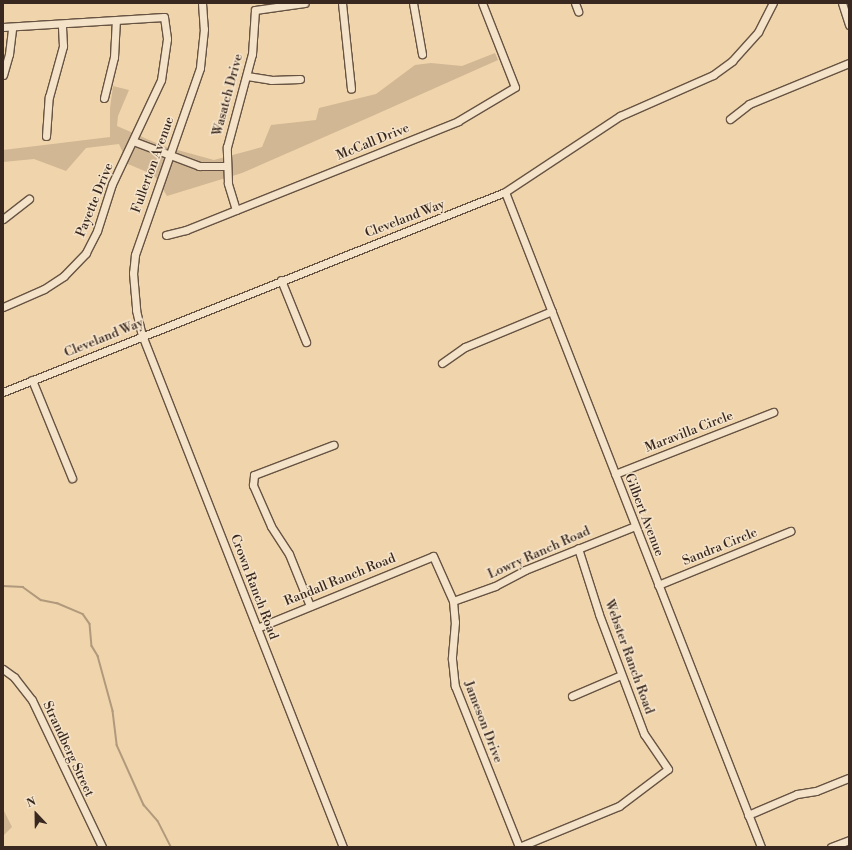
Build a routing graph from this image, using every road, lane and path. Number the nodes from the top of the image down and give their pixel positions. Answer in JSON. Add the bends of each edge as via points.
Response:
{"nodes":[{"id":1,"x":202,"y":3,"type":"edge"},
{"id":2,"x":305,"y":3,"type":"edge"},
{"id":3,"x":342,"y":3,"type":"edge"},
{"id":4,"x":413,"y":3,"type":"edge"},
{"id":5,"x":482,"y":3,"type":"edge"},
{"id":6,"x":575,"y":3,"type":"edge"},
{"id":7,"x":773,"y":3,"type":"edge"},
{"id":8,"x":842,"y":3,"type":"edge"},
{"id":9,"x":578,"y":11,"type":"dead end"},
{"id":10,"x":116,"y":21,"type":"junction"},
{"id":11,"x":62,"y":25,"type":"junction"},
{"id":12,"x":849,"y":25,"type":"edge"},
{"id":13,"x":3,"y":27,"type":"edge"},
{"id":14,"x":12,"y":28,"type":"junction"},
{"id":15,"x":422,"y":54,"type":"dead end"},
{"id":16,"x":849,"y":63,"type":"edge"},
{"id":17,"x":3,"y":75,"type":"edge"},
{"id":18,"x":247,"y":76,"type":"junction"},
{"id":19,"x":300,"y":79,"type":"dead end"},
{"id":20,"x":351,"y":89,"type":"dead end"},
{"id":21,"x":104,"y":98,"type":"dead end"},
{"id":22,"x":730,"y":119,"type":"dead end"},
{"id":23,"x":46,"y":136,"type":"dead end"},
{"id":24,"x":133,"y":141,"type":"junction"},
{"id":25,"x":169,"y":155,"type":"junction"},
{"id":26,"x":226,"y":166,"type":"junction"},
{"id":27,"x":505,"y":192,"type":"junction"},
{"id":28,"x":29,"y":199,"type":"dead end"},
{"id":29,"x":236,"y":210,"type":"junction"},
{"id":30,"x":3,"y":219,"type":"edge"},
{"id":31,"x":166,"y":235,"type":"dead end"},
{"id":32,"x":281,"y":280,"type":"junction"},
{"id":33,"x":3,"y":307,"type":"edge"},
{"id":34,"x":552,"y":312,"type":"junction"},
{"id":35,"x":142,"y":335,"type":"junction"},
{"id":36,"x":306,"y":342,"type":"dead end"},
{"id":37,"x":442,"y":363,"type":"dead end"},
{"id":38,"x":32,"y":380,"type":"junction"},
{"id":39,"x":3,"y":392,"type":"edge"},
{"id":40,"x":773,"y":412,"type":"dead end"},
{"id":41,"x":333,"y":445,"type":"dead end"},
{"id":42,"x":615,"y":474,"type":"junction"},
{"id":43,"x":72,"y":478,"type":"dead end"},
{"id":44,"x":635,"y":526,"type":"junction"},
{"id":45,"x":790,"y":531,"type":"dead end"},
{"id":46,"x":578,"y":548,"type":"junction"},
{"id":47,"x":433,"y":556,"type":"joint"},
{"id":48,"x":658,"y":585,"type":"junction"},
{"id":49,"x":452,"y":602,"type":"junction"},
{"id":50,"x":310,"y":606,"type":"junction"},
{"id":51,"x":257,"y":628,"type":"junction"},
{"id":52,"x":3,"y":669,"type":"edge"},
{"id":53,"x":621,"y":675,"type":"junction"},
{"id":54,"x":572,"y":696,"type":"dead end"},
{"id":55,"x":849,"y":778,"type":"edge"},
{"id":56,"x":748,"y":815,"type":"junction"},
{"id":57,"x":849,"y":840,"type":"edge"},
{"id":58,"x":102,"y":847,"type":"edge"},
{"id":59,"x":343,"y":847,"type":"edge"},
{"id":60,"x":519,"y":847,"type":"edge"},
{"id":61,"x":761,"y":847,"type":"edge"},
{"id":62,"x":831,"y":847,"type":"edge"}],
"edges":[{"from":1,"to":25,"type":"street","name":"Fullerton Avenue","via":[[204,29],[200,68]]},
{"from":2,"to":18,"type":"street","name":"Wasatch Drive","via":[[255,10],[252,54]]},
{"from":3,"to":20,"type":"street"},
{"from":4,"to":15,"type":"street"},
{"from":5,"to":29,"type":"street","name":"McCall Drive","via":[[515,87],[458,121]]},
{"from":6,"to":9,"type":"street"},
{"from":7,"to":27,"type":"street","name":"Cleveland Way","via":[[758,32],[732,61],[713,75],[620,116]]},
{"from":8,"to":12,"type":"street"},
{"from":10,"to":11,"type":"street"},
{"from":10,"to":21,"type":"street","via":[[114,57]]},
{"from":10,"to":24,"type":"street","name":"Payette Drive","via":[[164,17],[167,39],[161,80]]},
{"from":11,"to":14,"type":"street"},
{"from":11,"to":23,"type":"street","via":[[63,46],[49,97]]},
{"from":13,"to":14,"type":"street"},
{"from":14,"to":17,"type":"street"},
{"from":16,"to":22,"type":"street","via":[[749,104]]},
{"from":18,"to":19,"type":"street","via":[[271,80]]},
{"from":18,"to":26,"type":"street","name":"Wasatch Drive","via":[[231,128]]},
{"from":24,"to":25,"type":"street"},
{"from":24,"to":33,"type":"street","name":"Payette Drive","via":[[112,184],[97,231],[86,253],[64,276],[44,289]]},
{"from":25,"to":26,"type":"street","via":[[199,166]]},
{"from":25,"to":35,"type":"street","name":"Fullerton Avenue","via":[[135,255],[134,292]]},
{"from":26,"to":29,"type":"street","name":"Wasatch Drive"},
{"from":27,"to":32,"type":"street","name":"Cleveland Way"},
{"from":27,"to":34,"type":"street","name":"Gilbert Avenue"},
{"from":28,"to":30,"type":"street"},
{"from":29,"to":31,"type":"street","name":"McCall Drive"},
{"from":32,"to":35,"type":"street","name":"Cleveland Way"},
{"from":32,"to":36,"type":"street"},
{"from":34,"to":37,"type":"street","via":[[465,348]]},
{"from":34,"to":42,"type":"street","name":"Gilbert Avenue"},
{"from":35,"to":38,"type":"street","name":"Cleveland Way"},
{"from":35,"to":51,"type":"street","name":"Crown Ranch Road"},
{"from":38,"to":39,"type":"street","name":"Cleveland Way"},
{"from":38,"to":43,"type":"street"},
{"from":40,"to":42,"type":"street","name":"Maravilla Circle"},
{"from":41,"to":50,"type":"street","via":[[254,475],[253,486],[271,526],[289,554]]},
{"from":42,"to":44,"type":"street","name":"Gilbert Avenue"},
{"from":44,"to":46,"type":"street","name":"Lowry Ranch Road"},
{"from":44,"to":48,"type":"street","name":"Gilbert Avenue"},
{"from":45,"to":48,"type":"street","name":"Sandra Circle"},
{"from":46,"to":49,"type":"street","name":"Lowry Ranch Road","via":[[495,586]]},
{"from":46,"to":53,"type":"street","name":"Webster Ranch Road"},
{"from":47,"to":49,"type":"street","name":"Jameson Drive"},
{"from":47,"to":50,"type":"street","name":"Randall Ranch Road"},
{"from":48,"to":56,"type":"street","name":"Gilbert Avenue"},
{"from":49,"to":60,"type":"street","name":"Jameson Drive","via":[[456,622],[452,659],[455,686]]},
{"from":50,"to":51,"type":"street","name":"Randall Ranch Road"},
{"from":51,"to":59,"type":"street","name":"Crown Ranch Road"},
{"from":52,"to":58,"type":"street","name":"Strandberg Street","via":[[14,677],[32,700]]},
{"from":53,"to":54,"type":"street"},
{"from":53,"to":60,"type":"street","name":"Webster Ranch Road","via":[[644,734],[668,769],[618,806]]},
{"from":55,"to":56,"type":"street","via":[[816,791],[798,794]]},
{"from":56,"to":61,"type":"street","name":"Gilbert Avenue"},
{"from":57,"to":62,"type":"street"}]}
